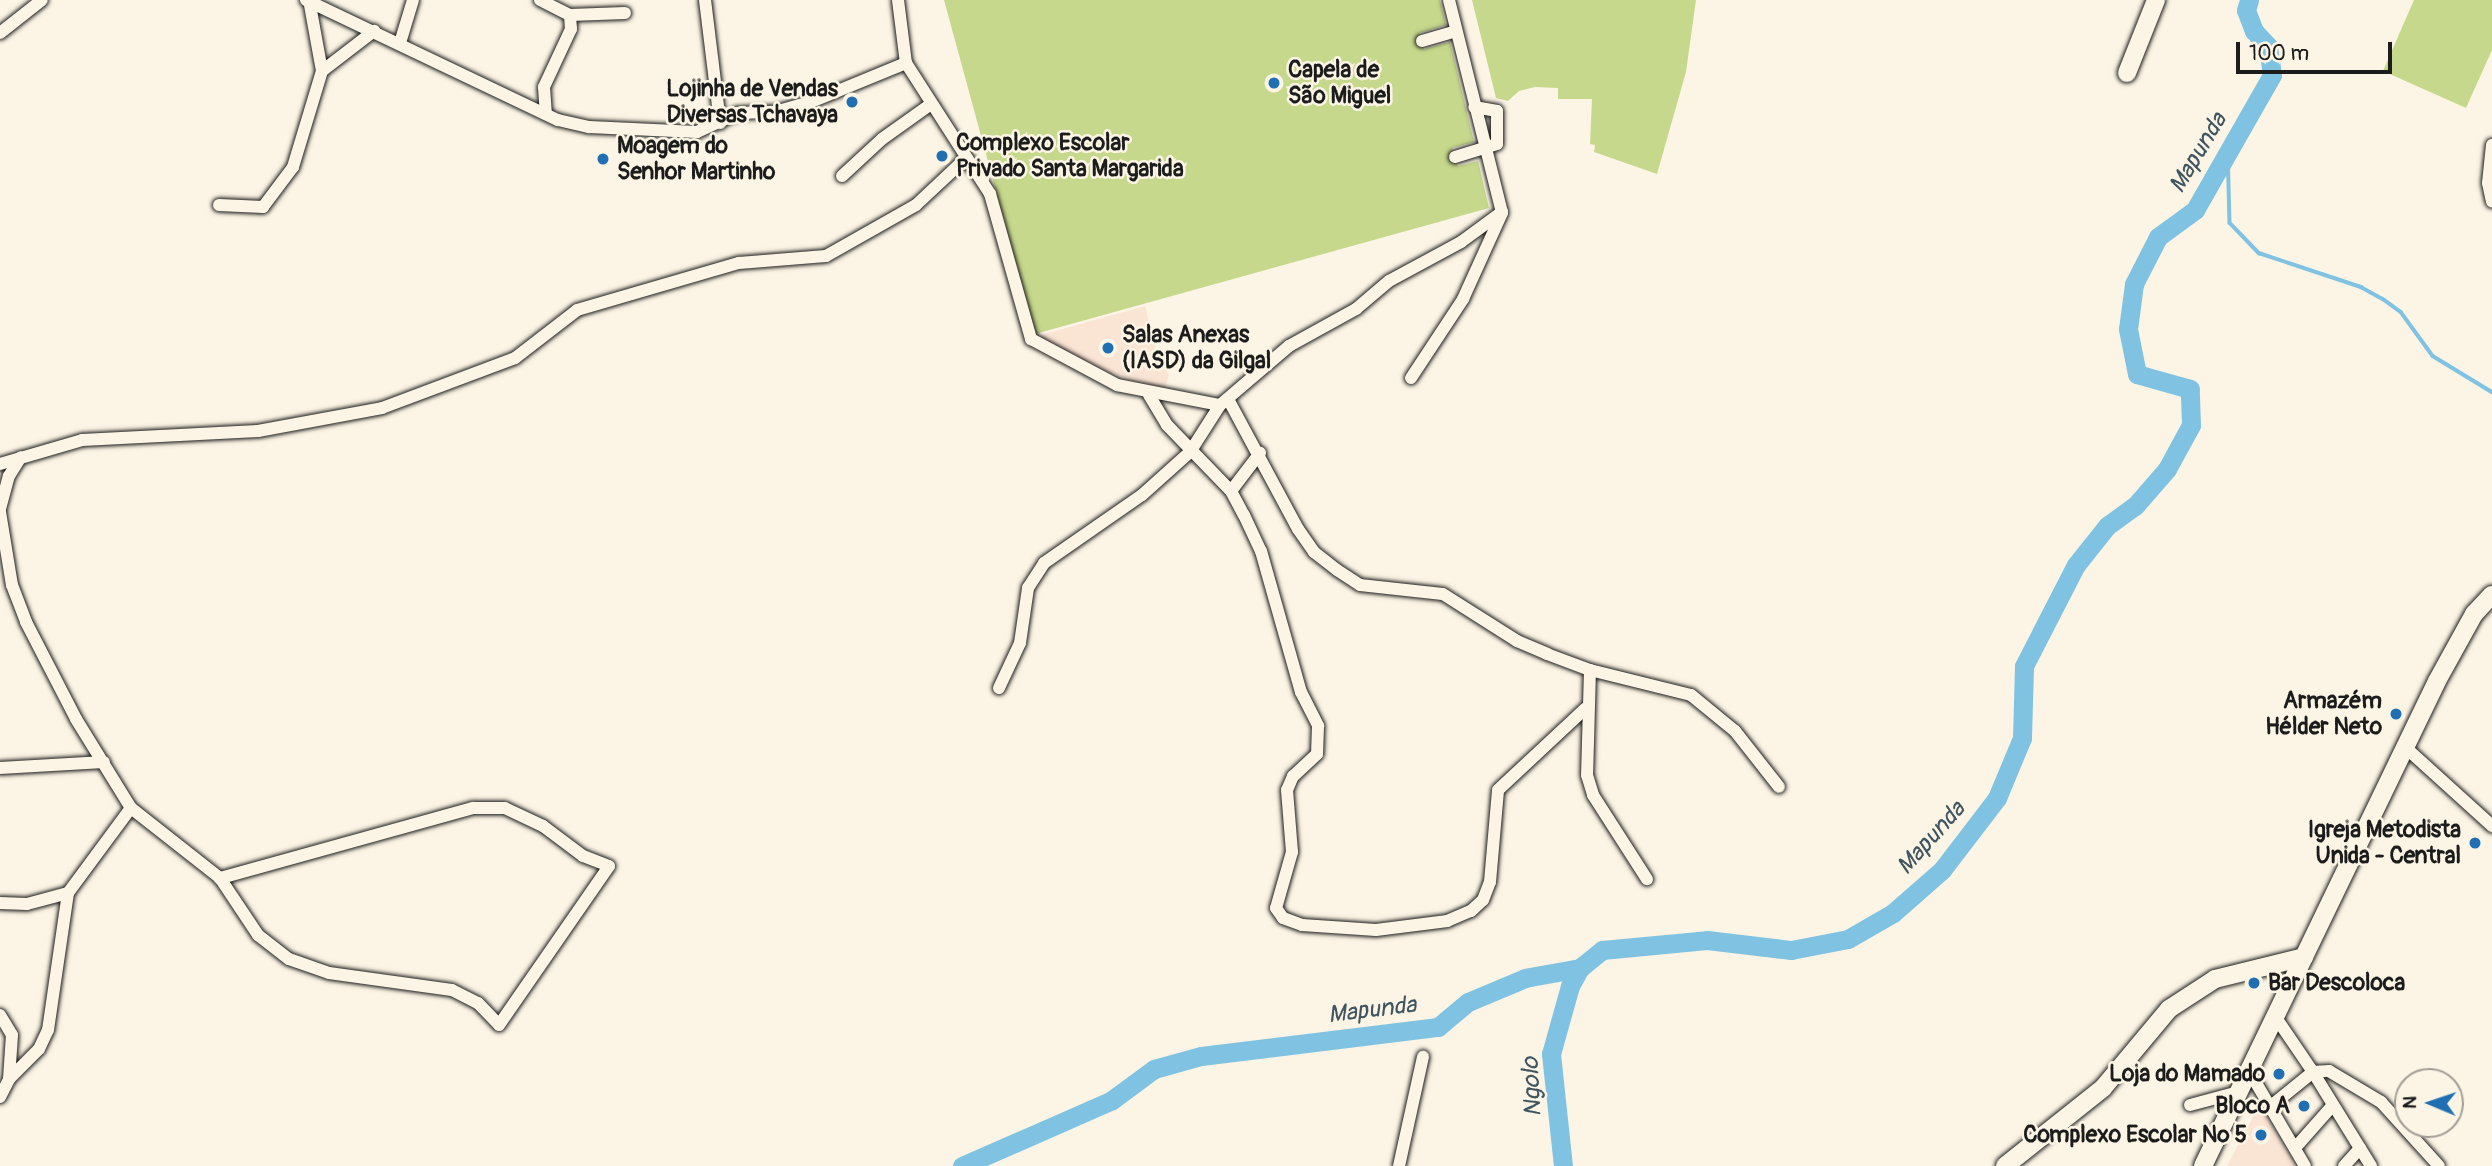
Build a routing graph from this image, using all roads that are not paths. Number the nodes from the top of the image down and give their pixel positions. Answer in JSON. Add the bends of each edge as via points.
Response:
{"nodes":[{"id":1,"x":42,"y":0,"type":"edge"},
{"id":2,"x":412,"y":0,"type":"edge"},
{"id":3,"x":540,"y":0,"type":"edge"},
{"id":4,"x":705,"y":0,"type":"edge"},
{"id":5,"x":898,"y":0,"type":"edge"},
{"id":6,"x":1449,"y":0,"type":"edge"},
{"id":7,"x":2155,"y":0,"type":"edge"},
{"id":8,"x":308,"y":2,"type":"edge"},
{"id":9,"x":625,"y":13,"type":"dead end"},
{"id":10,"x":570,"y":15,"type":"junction"},
{"id":11,"x":374,"y":31,"type":"junction"},
{"id":12,"x":1456,"y":31,"type":"junction"},
{"id":13,"x":0,"y":33,"type":"edge"},
{"id":14,"x":1422,"y":41,"type":"dead end"},
{"id":15,"x":400,"y":43,"type":"junction"},
{"id":16,"x":906,"y":63,"type":"junction"},
{"id":17,"x":322,"y":71,"type":"junction"},
{"id":18,"x":2127,"y":73,"type":"dead end"},
{"id":19,"x":931,"y":104,"type":"junction"},
{"id":20,"x":1474,"y":107,"type":"junction"},
{"id":21,"x":546,"y":113,"type":"junction"},
{"id":22,"x":720,"y":123,"type":"junction"},
{"id":23,"x":2492,"y":145,"type":"edge"},
{"id":24,"x":1485,"y":150,"type":"junction"},
{"id":25,"x":1455,"y":157,"type":"dead end"},
{"id":26,"x":966,"y":158,"type":"junction"},
{"id":27,"x":842,"y":176,"type":"dead end"},
{"id":28,"x":2492,"y":202,"type":"edge"},
{"id":29,"x":219,"y":205,"type":"dead end"},
{"id":30,"x":1503,"y":212,"type":"junction"},
{"id":31,"x":1411,"y":378,"type":"dead end"},
{"id":32,"x":1149,"y":395,"type":"junction"},
{"id":33,"x":1224,"y":402,"type":"junction"},
{"id":34,"x":1189,"y":452,"type":"junction"},
{"id":35,"x":1259,"y":453,"type":"junction"},
{"id":36,"x":21,"y":457,"type":"junction"},
{"id":37,"x":0,"y":464,"type":"edge"},
{"id":38,"x":1231,"y":491,"type":"junction"},
{"id":39,"x":0,"y":511,"type":"edge"},
{"id":40,"x":0,"y":574,"type":"edge"},
{"id":41,"x":12,"y":585,"type":"junction"},
{"id":42,"x":2492,"y":595,"type":"edge"},
{"id":43,"x":1590,"y":670,"type":"junction"},
{"id":44,"x":999,"y":688,"type":"dead end"},
{"id":45,"x":1587,"y":708,"type":"junction"},
{"id":46,"x":2405,"y":747,"type":"junction"},
{"id":47,"x":104,"y":762,"type":"junction"},
{"id":48,"x":0,"y":768,"type":"edge"},
{"id":49,"x":1779,"y":787,"type":"dead end"},
{"id":50,"x":131,"y":808,"type":"junction"},
{"id":51,"x":2492,"y":826,"type":"edge"},
{"id":52,"x":220,"y":878,"type":"junction"},
{"id":53,"x":1647,"y":879,"type":"dead end"},
{"id":54,"x":68,"y":892,"type":"junction"},
{"id":55,"x":0,"y":902,"type":"edge"},
{"id":56,"x":2304,"y":957,"type":"junction"},
{"id":57,"x":0,"y":1015,"type":"edge"},
{"id":58,"x":2276,"y":1016,"type":"junction"},
{"id":59,"x":1423,"y":1057,"type":"dead end"},
{"id":60,"x":2249,"y":1071,"type":"junction"},
{"id":61,"x":2313,"y":1072,"type":"junction"},
{"id":62,"x":9,"y":1079,"type":"junction"},
{"id":63,"x":2239,"y":1092,"type":"junction"},
{"id":64,"x":0,"y":1097,"type":"edge"},
{"id":65,"x":2190,"y":1105,"type":"dead end"},
{"id":66,"x":2333,"y":1105,"type":"junction"},
{"id":67,"x":2272,"y":1106,"type":"junction"},
{"id":68,"x":2360,"y":1148,"type":"junction"},
{"id":69,"x":2295,"y":1149,"type":"junction"},
{"id":70,"x":1399,"y":1166,"type":"edge"},
{"id":71,"x":2005,"y":1166,"type":"edge"},
{"id":72,"x":2203,"y":1166,"type":"edge"},
{"id":73,"x":2305,"y":1166,"type":"edge"},
{"id":74,"x":2344,"y":1166,"type":"edge"},
{"id":75,"x":2371,"y":1166,"type":"edge"},
{"id":76,"x":2439,"y":1166,"type":"edge"}],
"edges":[{"from":1,"to":13,"type":"street"},
{"from":2,"to":15,"type":"street"},
{"from":3,"to":10,"type":"street"},
{"from":4,"to":22,"type":"street"},
{"from":5,"to":16,"type":"street"},
{"from":6,"to":12,"type":"street"},
{"from":7,"to":18,"type":"street"},
{"from":8,"to":11,"type":"street"},
{"from":8,"to":17,"type":"street"},
{"from":9,"to":10,"type":"street"},
{"from":10,"to":21,"type":"street","via":[[570,29],[544,87]]},
{"from":11,"to":15,"type":"street"},
{"from":11,"to":17,"type":"street"},
{"from":12,"to":14,"type":"street"},
{"from":12,"to":20,"type":"street"},
{"from":15,"to":21,"type":"street"},
{"from":16,"to":19,"type":"street"},
{"from":16,"to":22,"type":"street","via":[[811,102],[775,112],[738,113]]},
{"from":17,"to":29,"type":"street","via":[[293,167],[278,192],[263,207]]},
{"from":19,"to":26,"type":"street"},
{"from":19,"to":27,"type":"street","via":[[882,139]]},
{"from":20,"to":24,"type":"street"},
{"from":20,"to":24,"type":"street","via":[[1493,107],[1500,116],[1497,144]]},
{"from":21,"to":22,"type":"street","via":[[568,124],[644,131],[697,132]]},
{"from":23,"to":28,"type":"street","via":[[2488,183]]},
{"from":24,"to":25,"type":"street"},
{"from":24,"to":30,"type":"street"},
{"from":26,"to":32,"type":"street","via":[[990,194],[1031,339],[1117,385]]},
{"from":26,"to":36,"type":"street","via":[[916,205],[827,256],[739,262],[577,310],[515,358],[382,408],[258,431],[82,440]]},
{"from":30,"to":31,"type":"street","via":[[1463,299]]},
{"from":30,"to":33,"type":"street","via":[[1461,242],[1389,281],[1356,309],[1289,346]]},
{"from":32,"to":33,"type":"street"},
{"from":32,"to":34,"type":"street"},
{"from":33,"to":34,"type":"street"},
{"from":33,"to":35,"type":"street"},
{"from":34,"to":38,"type":"street"},
{"from":34,"to":44,"type":"street","via":[[1142,495],[1044,563],[1028,588],[1020,643]]},
{"from":35,"to":38,"type":"street"},
{"from":35,"to":43,"type":"street","via":[[1314,552],[1360,585],[1443,594],[1517,641]]},
{"from":36,"to":37,"type":"street"},
{"from":36,"to":39,"type":"street","via":[[9,476]]},
{"from":38,"to":45,"type":"street","via":[[1261,551],[1301,692],[1319,734],[1317,754],[1293,776],[1287,790],[1292,852],[1276,908],[1283,918],[1302,925],[1376,930],[1447,921],[1471,911],[1483,900],[1490,882],[1498,790],[1508,776]]},
{"from":39,"to":41,"type":"street"},
{"from":40,"to":41,"type":"street"},
{"from":41,"to":47,"type":"street","via":[[48,667]]},
{"from":42,"to":46,"type":"street","via":[[2474,614]]},
{"from":43,"to":45,"type":"street"},
{"from":43,"to":49,"type":"street","via":[[1691,695],[1735,732]]},
{"from":45,"to":53,"type":"street","via":[[1587,775],[1593,795]]},
{"from":46,"to":51,"type":"street"},
{"from":46,"to":56,"type":"street"},
{"from":47,"to":48,"type":"street"},
{"from":47,"to":50,"type":"street"},
{"from":50,"to":52,"type":"street"},
{"from":50,"to":54,"type":"street"},
{"from":52,"to":52,"type":"street","via":[[258,935],[289,959],[329,973],[452,990],[478,1003],[499,1026],[609,866],[505,808],[472,808]]},
{"from":54,"to":55,"type":"street","via":[[38,902]]},
{"from":54,"to":62,"type":"street","via":[[48,1030],[39,1049]]},
{"from":56,"to":58,"type":"street"},
{"from":56,"to":71,"type":"street","via":[[2215,979],[2175,1005],[2103,1088]]},
{"from":57,"to":62,"type":"street","via":[[12,1035]]},
{"from":58,"to":60,"type":"street"},
{"from":58,"to":61,"type":"street"},
{"from":59,"to":70,"type":"street"},
{"from":60,"to":63,"type":"street"},
{"from":60,"to":67,"type":"street"},
{"from":61,"to":66,"type":"street"},
{"from":61,"to":67,"type":"street"},
{"from":61,"to":76,"type":"street","via":[[2329,1071],[2381,1102]]},
{"from":62,"to":64,"type":"street"},
{"from":63,"to":65,"type":"street"},
{"from":63,"to":72,"type":"street"},
{"from":66,"to":68,"type":"street"},
{"from":66,"to":69,"type":"street"},
{"from":67,"to":69,"type":"street"},
{"from":68,"to":74,"type":"street"},
{"from":68,"to":75,"type":"street"},
{"from":69,"to":73,"type":"street"}]}
